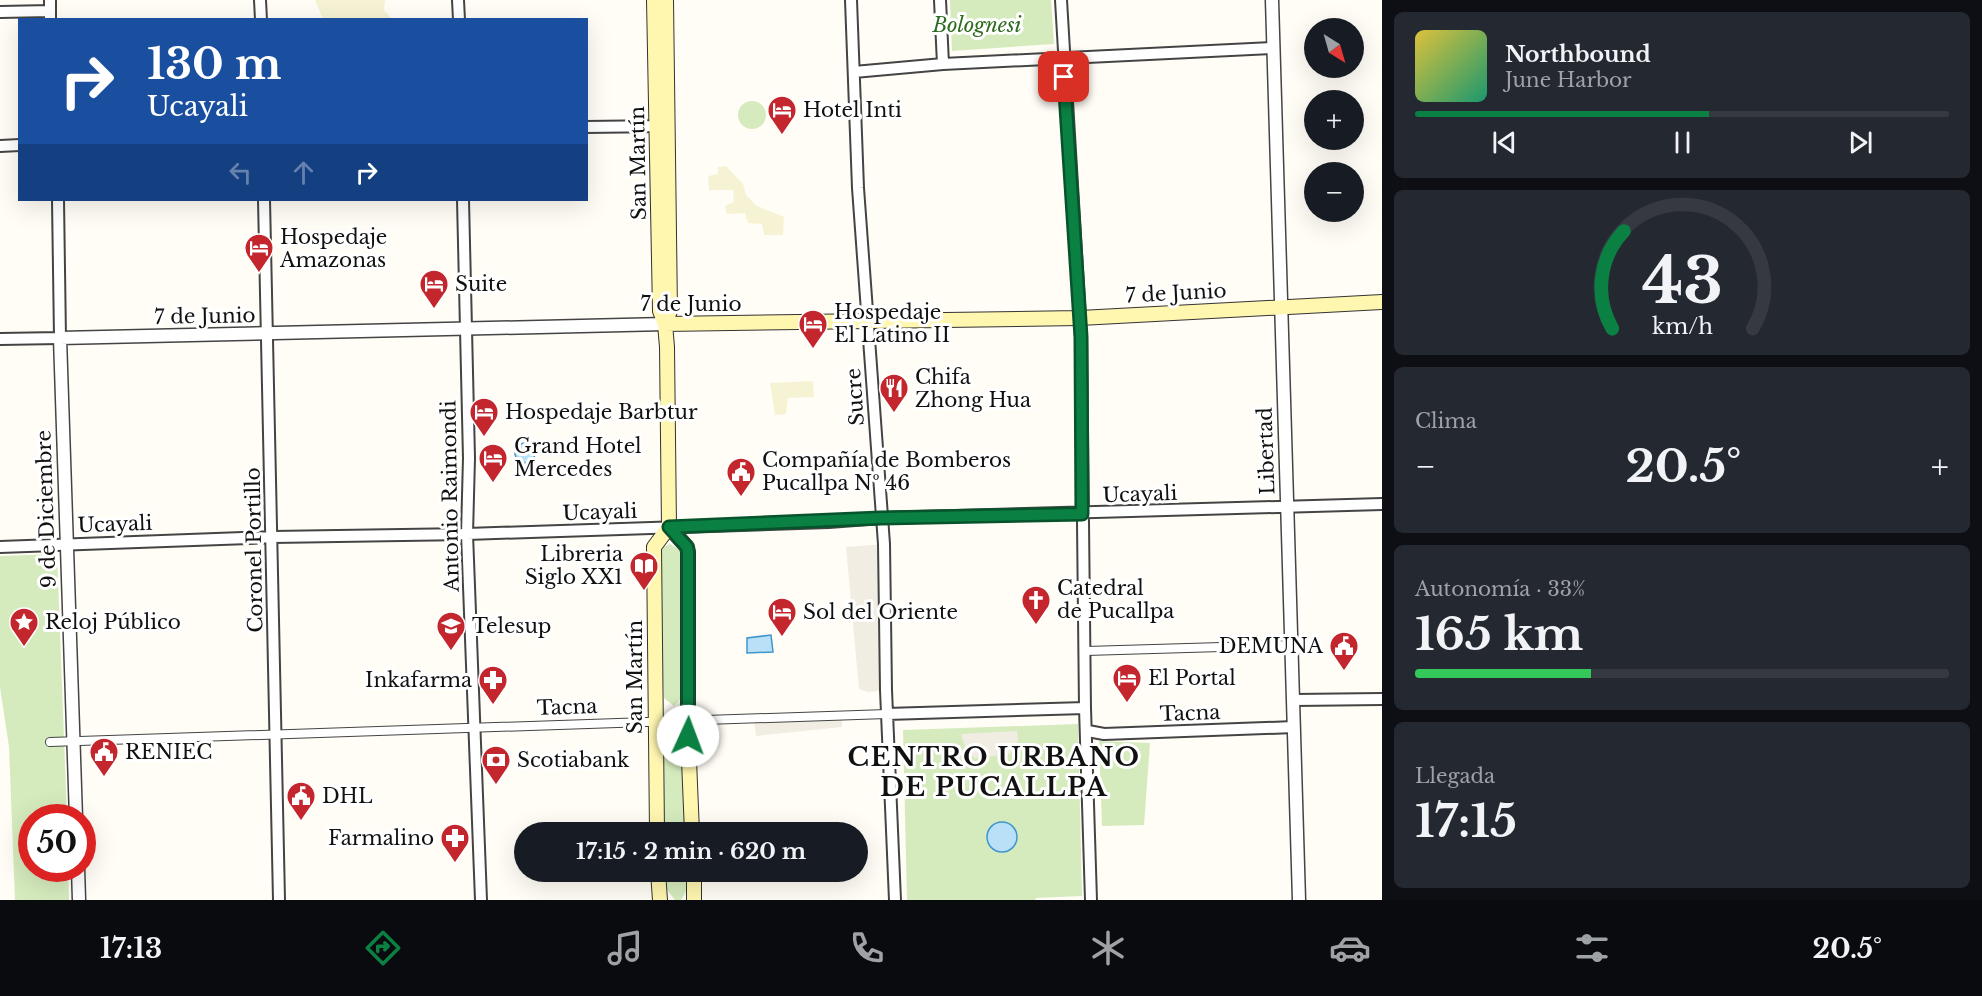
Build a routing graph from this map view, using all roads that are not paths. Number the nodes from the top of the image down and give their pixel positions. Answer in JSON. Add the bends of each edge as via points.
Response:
{"nodes":[{"id":1,"x":260,"y":0,"type":"edge"},
{"id":2,"x":458,"y":0,"type":"edge"},
{"id":3,"x":654,"y":0,"type":"edge"},
{"id":4,"x":666,"y":0,"type":"edge"},
{"id":5,"x":851,"y":0,"type":"edge"},
{"id":6,"x":940,"y":0,"type":"edge"},
{"id":7,"x":1061,"y":0,"type":"edge"},
{"id":8,"x":1272,"y":0,"type":"edge"},
{"id":9,"x":50,"y":10,"type":"edge"},
{"id":10,"x":0,"y":12,"type":"edge"},
{"id":11,"x":261,"y":18,"type":"edge"},
{"id":12,"x":459,"y":18,"type":"edge"},
{"id":13,"x":1272,"y":48,"type":"junction"},
{"id":14,"x":1063,"y":58,"type":"junction"},
{"id":15,"x":943,"y":64,"type":"junction"},
{"id":16,"x":854,"y":72,"type":"junction"},
{"id":17,"x":662,"y":126,"type":"junction"},
{"id":18,"x":588,"y":127,"type":"edge"},
{"id":19,"x":18,"y":145,"type":"edge"},
{"id":20,"x":0,"y":146,"type":"edge"},
{"id":21,"x":58,"y":201,"type":"edge"},
{"id":22,"x":264,"y":201,"type":"edge"},
{"id":23,"x":463,"y":201,"type":"edge"},
{"id":24,"x":1382,"y":302,"type":"edge"},
{"id":25,"x":1281,"y":307,"type":"junction"},
{"id":26,"x":1080,"y":318,"type":"junction"},
{"id":27,"x":868,"y":323,"type":"junction"},
{"id":28,"x":665,"y":324,"type":"junction"},
{"id":29,"x":466,"y":330,"type":"junction"},
{"id":30,"x":267,"y":334,"type":"junction"},
{"id":31,"x":60,"y":338,"type":"junction"},
{"id":32,"x":0,"y":339,"type":"edge"},
{"id":33,"x":1382,"y":504,"type":"edge"},
{"id":34,"x":1288,"y":508,"type":"junction"},
{"id":35,"x":1082,"y":514,"type":"junction"},
{"id":36,"x":881,"y":518,"type":"junction"},
{"id":37,"x":669,"y":527,"type":"junction"},
{"id":38,"x":467,"y":534,"type":"junction"},
{"id":39,"x":273,"y":537,"type":"junction"},
{"id":40,"x":67,"y":543,"type":"junction"},
{"id":41,"x":0,"y":547,"type":"edge"},
{"id":42,"x":1292,"y":645,"type":"junction"},
{"id":43,"x":1086,"y":651,"type":"junction"},
{"id":44,"x":1382,"y":699,"type":"edge"},
{"id":45,"x":1294,"y":700,"type":"junction"},
{"id":46,"x":1085,"y":708,"type":"junction"},
{"id":47,"x":887,"y":714,"type":"junction"},
{"id":48,"x":689,"y":720,"type":"junction"},
{"id":49,"x":654,"y":722,"type":"junction"},
{"id":50,"x":1294,"y":727,"type":"junction"},
{"id":51,"x":474,"y":728,"type":"junction"},
{"id":52,"x":1088,"y":731,"type":"junction"},
{"id":53,"x":274,"y":734,"type":"junction"},
{"id":54,"x":72,"y":741,"type":"junction"},
{"id":55,"x":50,"y":742,"type":"dead end"},
{"id":56,"x":75,"y":804,"type":"edge"},
{"id":57,"x":657,"y":822,"type":"edge"},
{"id":58,"x":692,"y":822,"type":"edge"},
{"id":59,"x":78,"y":882,"type":"edge"},
{"id":60,"x":659,"y":882,"type":"edge"},
{"id":61,"x":694,"y":882,"type":"edge"},
{"id":62,"x":79,"y":900,"type":"edge"},
{"id":63,"x":279,"y":900,"type":"edge"},
{"id":64,"x":481,"y":900,"type":"edge"},
{"id":65,"x":660,"y":900,"type":"edge"},
{"id":66,"x":694,"y":900,"type":"edge"},
{"id":67,"x":895,"y":900,"type":"edge"},
{"id":68,"x":1091,"y":900,"type":"edge"},
{"id":69,"x":1299,"y":900,"type":"edge"}],
"edges":[{"from":1,"to":11,"type":"street"},
{"from":2,"to":12,"type":"street"},
{"from":3,"to":17,"type":"main road","name":"San Martín"},
{"from":4,"to":17,"type":"main road","name":"San Martín"},
{"from":5,"to":16,"type":"street","name":"Sucre"},
{"from":6,"to":15,"type":"street"},
{"from":7,"to":14,"type":"street"},
{"from":8,"to":13,"type":"street","name":"Libertad"},
{"from":9,"to":10,"type":"street"},
{"from":13,"to":14,"type":"street"},
{"from":13,"to":25,"type":"street","name":"Libertad"},
{"from":14,"to":15,"type":"street"},
{"from":14,"to":26,"type":"street"},
{"from":15,"to":16,"type":"street"},
{"from":16,"to":27,"type":"street","name":"Sucre"},
{"from":17,"to":18,"type":"street"},
{"from":17,"to":28,"type":"main road","name":"San Martín","via":[[660,311]]},
{"from":19,"to":20,"type":"street"},
{"from":21,"to":31,"type":"street","name":"9 de Diciembre"},
{"from":22,"to":30,"type":"street","name":"Coronel Portillo"},
{"from":23,"to":29,"type":"street","name":"Antonio Raimondi"},
{"from":24,"to":25,"type":"main road","name":"7 de Junio"},
{"from":25,"to":26,"type":"main road","name":"7 de Junio"},
{"from":25,"to":34,"type":"street","name":"Libertad"},
{"from":26,"to":27,"type":"main road","name":"7 de Junio"},
{"from":26,"to":35,"type":"street"},
{"from":27,"to":28,"type":"main road","name":"7 de Junio"},
{"from":27,"to":36,"type":"street","name":"Sucre"},
{"from":28,"to":29,"type":"street","name":"7 de Junio"},
{"from":28,"to":37,"type":"main road","name":"San Martín"},
{"from":29,"to":30,"type":"street","name":"7 de Junio"},
{"from":29,"to":38,"type":"street","name":"Antonio Raimondi"},
{"from":30,"to":31,"type":"street","name":"7 de Junio"},
{"from":30,"to":39,"type":"street","name":"Coronel Portillo"},
{"from":31,"to":32,"type":"street","name":"7 de Junio"},
{"from":31,"to":40,"type":"street","name":"9 de Diciembre"},
{"from":33,"to":34,"type":"street","name":"Ucayali"},
{"from":34,"to":35,"type":"street","name":"Ucayali"},
{"from":34,"to":42,"type":"street","name":"Libertad"},
{"from":35,"to":36,"type":"street","name":"Ucayali"},
{"from":35,"to":43,"type":"street"},
{"from":36,"to":37,"type":"street","name":"Ucayali"},
{"from":36,"to":47,"type":"street","name":"Sucre"},
{"from":37,"to":38,"type":"street","name":"Ucayali"},
{"from":37,"to":48,"type":"main road","via":[[688,552]]},
{"from":37,"to":49,"type":"main road","name":"San Martín","via":[[654,547]]},
{"from":38,"to":39,"type":"street","name":"Ucayali"},
{"from":38,"to":51,"type":"street","name":"Antonio Raimondi"},
{"from":39,"to":40,"type":"street","name":"Ucayali"},
{"from":39,"to":53,"type":"street","name":"Coronel Portillo"},
{"from":40,"to":41,"type":"street","name":"Ucayali"},
{"from":40,"to":54,"type":"street","name":"9 de Diciembre"},
{"from":42,"to":43,"type":"street"},
{"from":42,"to":45,"type":"street","name":"Libertad"},
{"from":43,"to":46,"type":"street"},
{"from":44,"to":45,"type":"street"},
{"from":45,"to":50,"type":"street","name":"Libertad"},
{"from":46,"to":47,"type":"street","name":"Tacna"},
{"from":46,"to":52,"type":"street"},
{"from":47,"to":48,"type":"street","name":"Tacna"},
{"from":47,"to":67,"type":"street","name":"Sucre"},
{"from":48,"to":49,"type":"street","name":"Tacna"},
{"from":48,"to":58,"type":"main road"},
{"from":49,"to":51,"type":"street","name":"Tacna"},
{"from":49,"to":57,"type":"main road","name":"San Martín"},
{"from":50,"to":52,"type":"street","name":"Tacna","via":[[1104,734]]},
{"from":50,"to":69,"type":"street","name":"Libertad"},
{"from":51,"to":53,"type":"street","name":"Tacna"},
{"from":51,"to":64,"type":"street","name":"Antonio Raimondi"},
{"from":52,"to":68,"type":"street"},
{"from":53,"to":54,"type":"street","name":"Tacna"},
{"from":53,"to":63,"type":"street","name":"Coronel Portillo"},
{"from":54,"to":55,"type":"street","name":"Tacna"},
{"from":54,"to":56,"type":"street","name":"9 de Diciembre"},
{"from":59,"to":62,"type":"street"},
{"from":60,"to":65,"type":"main road"},
{"from":61,"to":66,"type":"main road"}]}
